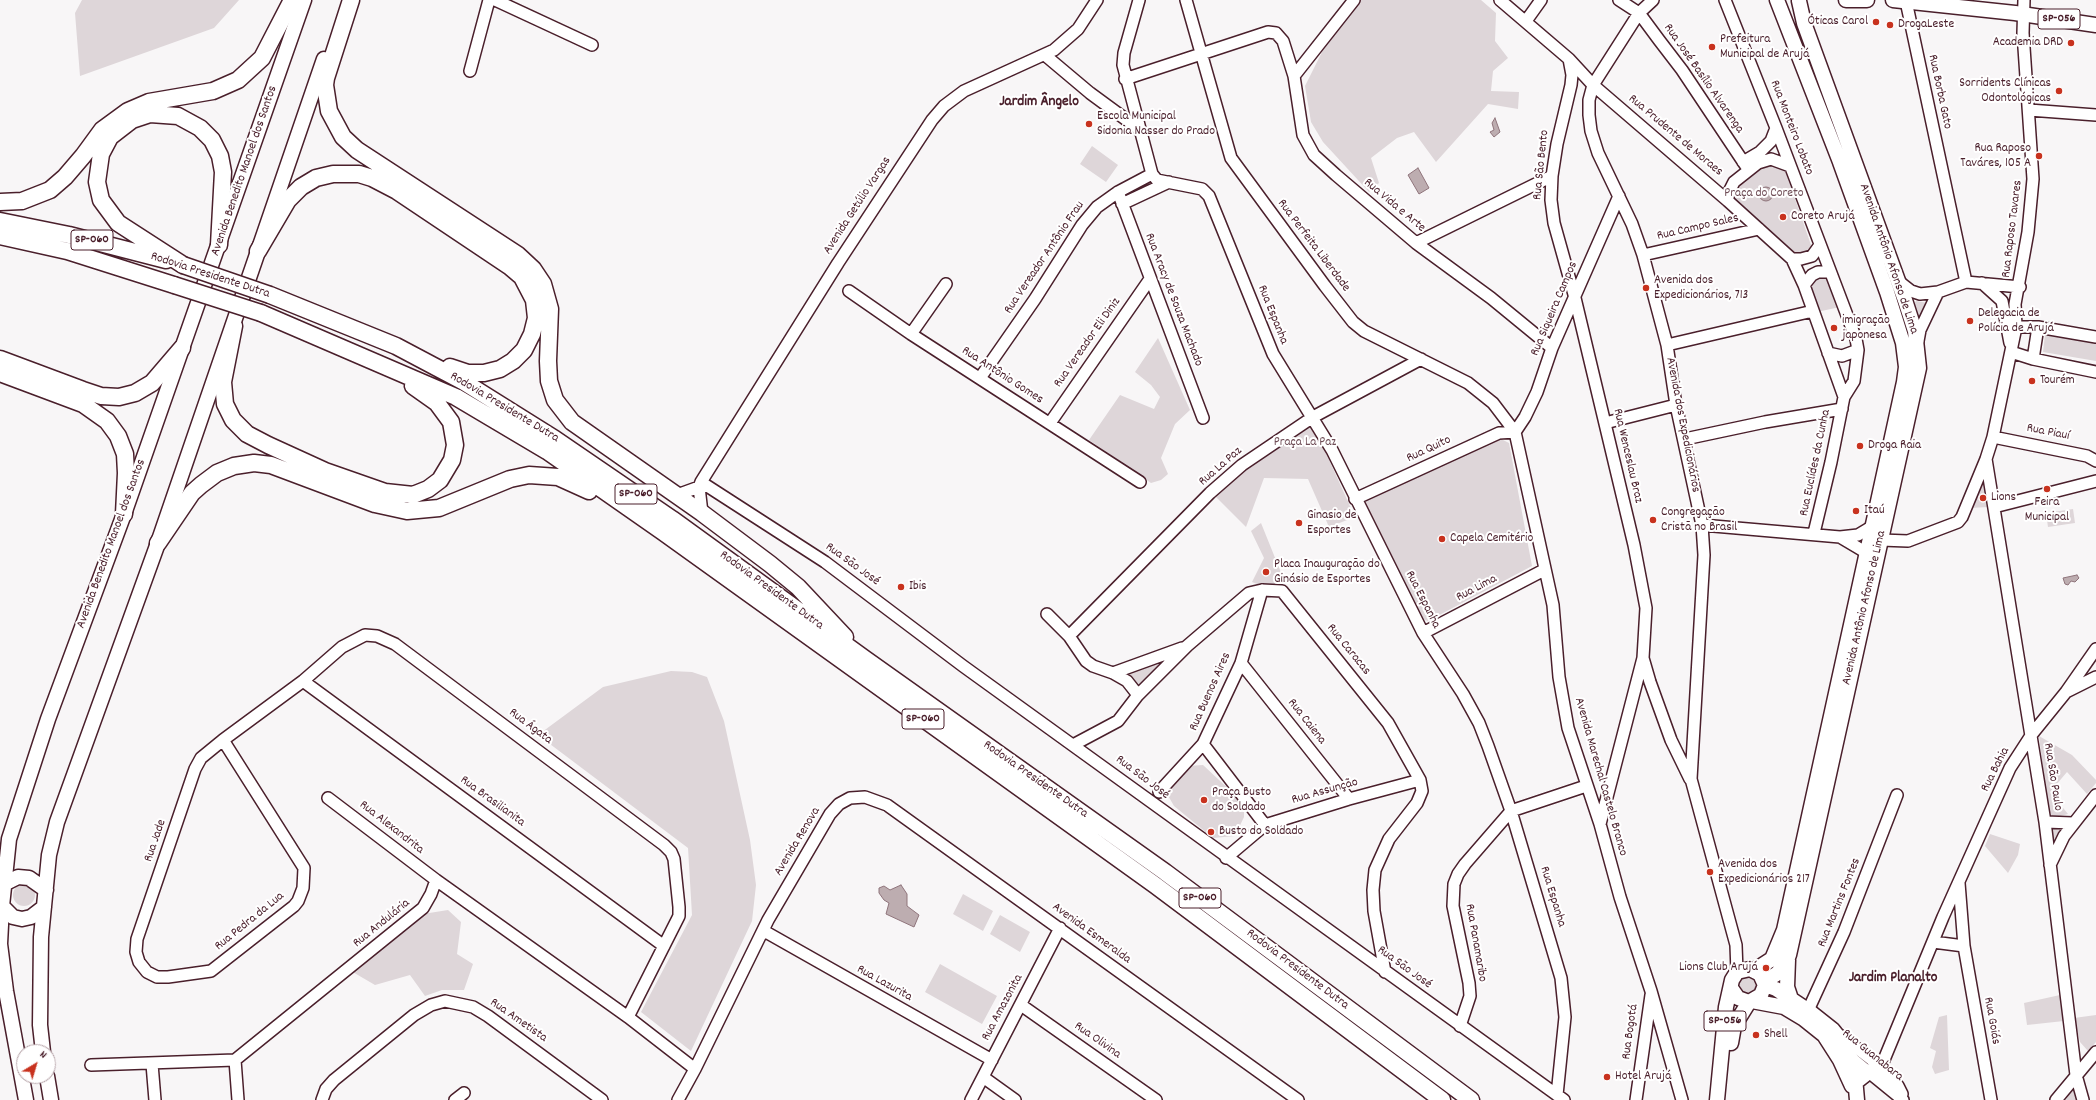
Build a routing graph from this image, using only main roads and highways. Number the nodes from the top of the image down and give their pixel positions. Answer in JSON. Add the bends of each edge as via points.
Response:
{"nodes":[{"id":1,"x":292,"y":0,"type":"edge"},
{"id":2,"x":304,"y":0,"type":"edge"},
{"id":3,"x":345,"y":0,"type":"edge"},
{"id":4,"x":351,"y":0,"type":"edge"},
{"id":5,"x":1779,"y":0,"type":"edge"},
{"id":6,"x":1846,"y":0,"type":"edge"},
{"id":7,"x":1867,"y":0,"type":"edge"},
{"id":8,"x":1800,"y":1,"type":"edge"},
{"id":9,"x":1900,"y":1,"type":"edge"},
{"id":10,"x":1926,"y":2,"type":"edge"},
{"id":11,"x":2023,"y":7,"type":"edge"},
{"id":12,"x":2096,"y":25,"type":"edge"},
{"id":13,"x":0,"y":202,"type":"edge"},
{"id":14,"x":0,"y":221,"type":"edge"},
{"id":15,"x":0,"y":236,"type":"edge"},
{"id":16,"x":218,"y":245,"type":"junction"},
{"id":17,"x":0,"y":246,"type":"edge"},
{"id":18,"x":67,"y":251,"type":"junction"},
{"id":19,"x":258,"y":251,"type":"junction"},
{"id":20,"x":183,"y":265,"type":"junction"},
{"id":21,"x":1890,"y":282,"type":"junction"},
{"id":22,"x":234,"y":326,"type":"junction"},
{"id":23,"x":396,"y":346,"type":"junction"},
{"id":24,"x":182,"y":348,"type":"junction"},
{"id":25,"x":0,"y":359,"type":"edge"},
{"id":26,"x":386,"y":366,"type":"junction"},
{"id":27,"x":0,"y":373,"type":"edge"},
{"id":28,"x":1911,"y":383,"type":"junction"},
{"id":29,"x":1882,"y":509,"type":"junction"},
{"id":30,"x":124,"y":514,"type":"junction"},
{"id":31,"x":663,"y":532,"type":"junction"},
{"id":32,"x":158,"y":543,"type":"junction"},
{"id":33,"x":1866,"y":583,"type":"junction"},
{"id":34,"x":864,"y":659,"type":"junction"},
{"id":35,"x":46,"y":890,"type":"junction"},
{"id":36,"x":2,"y":893,"type":"edge"},
{"id":37,"x":44,"y":907,"type":"junction"},
{"id":38,"x":1789,"y":954,"type":"junction"},
{"id":39,"x":1747,"y":970,"type":"junction"},
{"id":40,"x":1764,"y":983,"type":"junction"},
{"id":41,"x":1731,"y":988,"type":"junction"},
{"id":42,"x":1791,"y":999,"type":"junction"},
{"id":43,"x":1751,"y":1002,"type":"junction"},
{"id":44,"x":1807,"y":1015,"type":"junction"},
{"id":45,"x":1828,"y":1033,"type":"junction"},
{"id":46,"x":42,"y":1044,"type":"edge"},
{"id":47,"x":1876,"y":1069,"type":"road end"},
{"id":48,"x":1856,"y":1082,"type":"junction"},
{"id":49,"x":48,"y":1084,"type":"edge"},
{"id":50,"x":26,"y":1100,"type":"edge"},
{"id":51,"x":51,"y":1100,"type":"edge"},
{"id":52,"x":1442,"y":1100,"type":"edge"},
{"id":53,"x":1471,"y":1100,"type":"edge"},
{"id":54,"x":1717,"y":1100,"type":"edge"},
{"id":55,"x":1723,"y":1100,"type":"edge"},
{"id":56,"x":1857,"y":1100,"type":"edge"}],
"edges":[{"from":1,"to":13,"type":"highway","via":[[264,54],[255,66],[238,80],[213,91],[160,99],[128,111],[102,130],[65,177],[50,190],[22,201]]},
{"from":2,"to":16,"type":"main road","name":"Avenida Benedito Manoel dos Santos"},
{"from":3,"to":19,"type":"main road"},
{"from":4,"to":34,"type":"highway","via":[[326,78],[326,102],[337,129],[357,150],[518,255],[533,269],[543,284],[549,300],[548,371],[552,390],[560,408],[578,427],[702,513],[798,587]]},
{"from":5,"to":8,"type":"main road","number":"SP-056","via":[[1792,3]]},
{"from":5,"to":21,"type":"main road","name":"Avenida Antônio Afonso de Lima","number":"SP-056","via":[[1837,155]]},
{"from":6,"to":7,"type":"main road"},
{"from":8,"to":21,"type":"main road","name":"Avenida Antônio Afonso de Lima","number":"SP-056","via":[[1804,23]]},
{"from":9,"to":10,"type":"main road","number":"SP-056"},
{"from":10,"to":11,"type":"main road","number":"SP-056"},
{"from":11,"to":12,"type":"main road","number":"SP-056"},
{"from":14,"to":20,"type":"highway","name":"Rodovia Presidente Dutra","number":"SP-060","via":[[70,234]]},
{"from":15,"to":18,"type":"highway","name":"Rodovia Presidente Dutra","number":"SP-060"},
{"from":16,"to":20,"type":"highway","via":[[223,172],[220,156],[212,140],[200,128],[178,116],[154,113],[132,120],[110,137],[101,154],[97,182],[101,200],[118,223]]},
{"from":16,"to":24,"type":"main road","name":"Avenida Benedito Manoel dos Santos"},
{"from":17,"to":18,"type":"highway"},
{"from":18,"to":26,"type":"highway","name":"Rodovia Presidente Dutra","number":"SP-060","bridge":true,"via":[[262,313]]},
{"from":19,"to":22,"type":"main road"},
{"from":19,"to":23,"type":"highway","via":[[283,207],[301,187],[325,175],[358,174],[372,178],[397,192],[509,266],[522,277],[531,292],[535,309],[532,334],[519,356],[500,369],[476,374],[460,371]]},
{"from":20,"to":23,"type":"highway","name":"Rodovia Presidente Dutra","number":"SP-060","bridge":true,"via":[[270,295]]},
{"from":21,"to":28,"type":"main road","name":"Avenida Antônio Afonso de Lima","number":"SP-056"},
{"from":21,"to":28,"type":"main road","name":"Avenida Antônio Afonso de Lima","number":"SP-056","via":[[1909,313],[1918,346],[1920,368]]},
{"from":22,"to":26,"type":"highway","via":[[223,382],[225,404],[233,420],[247,434],[325,471],[385,492],[413,495],[434,485],[449,467],[455,445],[454,429],[437,403]]},
{"from":22,"to":32,"type":"main road"},
{"from":23,"to":34,"type":"highway","name":"Rodovia Presidente Dutra","number":"SP-060","via":[[464,382],[555,439],[672,519]]},
{"from":24,"to":25,"type":"highway","via":[[152,383],[135,393],[119,396],[101,396]]},
{"from":24,"to":30,"type":"main road","name":"Avenida Benedito Manoel dos Santos"},
{"from":26,"to":31,"type":"highway","name":"Rodovia Presidente Dutra","number":"SP-060","via":[[456,397],[547,452]]},
{"from":27,"to":30,"type":"highway","via":[[83,404],[107,420],[118,436],[124,454]]},
{"from":28,"to":29,"type":"main road","name":"Avenida Antônio Afonso de Lima","number":"SP-056"},
{"from":29,"to":33,"type":"main road","name":"Avenida Antônio Afonso de Lima","number":"SP-056","via":[[1880,540]]},
{"from":29,"to":33,"type":"main road","name":"Avenida Antônio Afonso de Lima","number":"SP-056","via":[[1873,526],[1867,553]]},
{"from":30,"to":36,"type":"main road","name":"Avenida Benedito Manoel dos Santos","via":[[48,719],[17,812],[9,839]]},
{"from":31,"to":32,"type":"highway","via":[[576,484],[548,475],[520,476],[439,508],[407,511],[375,504],[271,465],[254,463],[234,466],[201,484]]},
{"from":31,"to":52,"type":"highway","name":"Rodovia Presidente Dutra","number":"SP-060","via":[[1155,885]]},
{"from":32,"to":35,"type":"main road","via":[[66,794],[49,855]]},
{"from":33,"to":38,"type":"main road","name":"Avenida Antônio Afonso de Lima","number":"SP-056"},
{"from":33,"to":39,"type":"main road","name":"Avenida Antônio Afonso de Lima","number":"SP-056","via":[[1784,930],[1772,959]]},
{"from":34,"to":53,"type":"highway","name":"Rodovia Presidente Dutra","number":"SP-060","via":[[1165,872]]},
{"from":35,"to":36,"type":"main road","via":[[29,878],[18,877]]},
{"from":35,"to":37,"type":"main road"},
{"from":36,"to":37,"type":"main road","via":[[13,917],[22,919]]},
{"from":36,"to":50,"type":"main road","name":"Avenida Benedito Manoel dos Santos","via":[[2,966]]},
{"from":37,"to":46,"type":"main road","via":[[41,945]]},
{"from":38,"to":40,"type":"main road","name":"Avenida Antônio Afonso de Lima","number":"SP-056","via":[[1778,973]]},
{"from":38,"to":42,"type":"main road","via":[[1787,987]]},
{"from":39,"to":40,"type":"main road","via":[[1760,974]]},
{"from":39,"to":41,"type":"main road","number":"SP-056","via":[[1732,980]]},
{"from":40,"to":42,"type":"main road"},
{"from":40,"to":43,"type":"main road","number":"SP-056","via":[[1761,995]]},
{"from":41,"to":43,"type":"main road","number":"SP-056","via":[[1738,998]]},
{"from":41,"to":54,"type":"main road","number":"SP-056","via":[[1726,1007]]},
{"from":42,"to":44,"type":"main road"},
{"from":43,"to":44,"type":"main road","via":[[1784,1007]]},
{"from":43,"to":55,"type":"main road","number":"SP-056","via":[[1734,1026]]},
{"from":44,"to":45,"type":"main road"},
{"from":45,"to":48,"type":"main road","via":[[1845,1045],[1851,1058]]},
{"from":45,"to":56,"type":"main road"},
{"from":47,"to":48,"type":"main road"},
{"from":48,"to":56,"type":"main road"},
{"from":49,"to":51,"type":"main road"}]}
